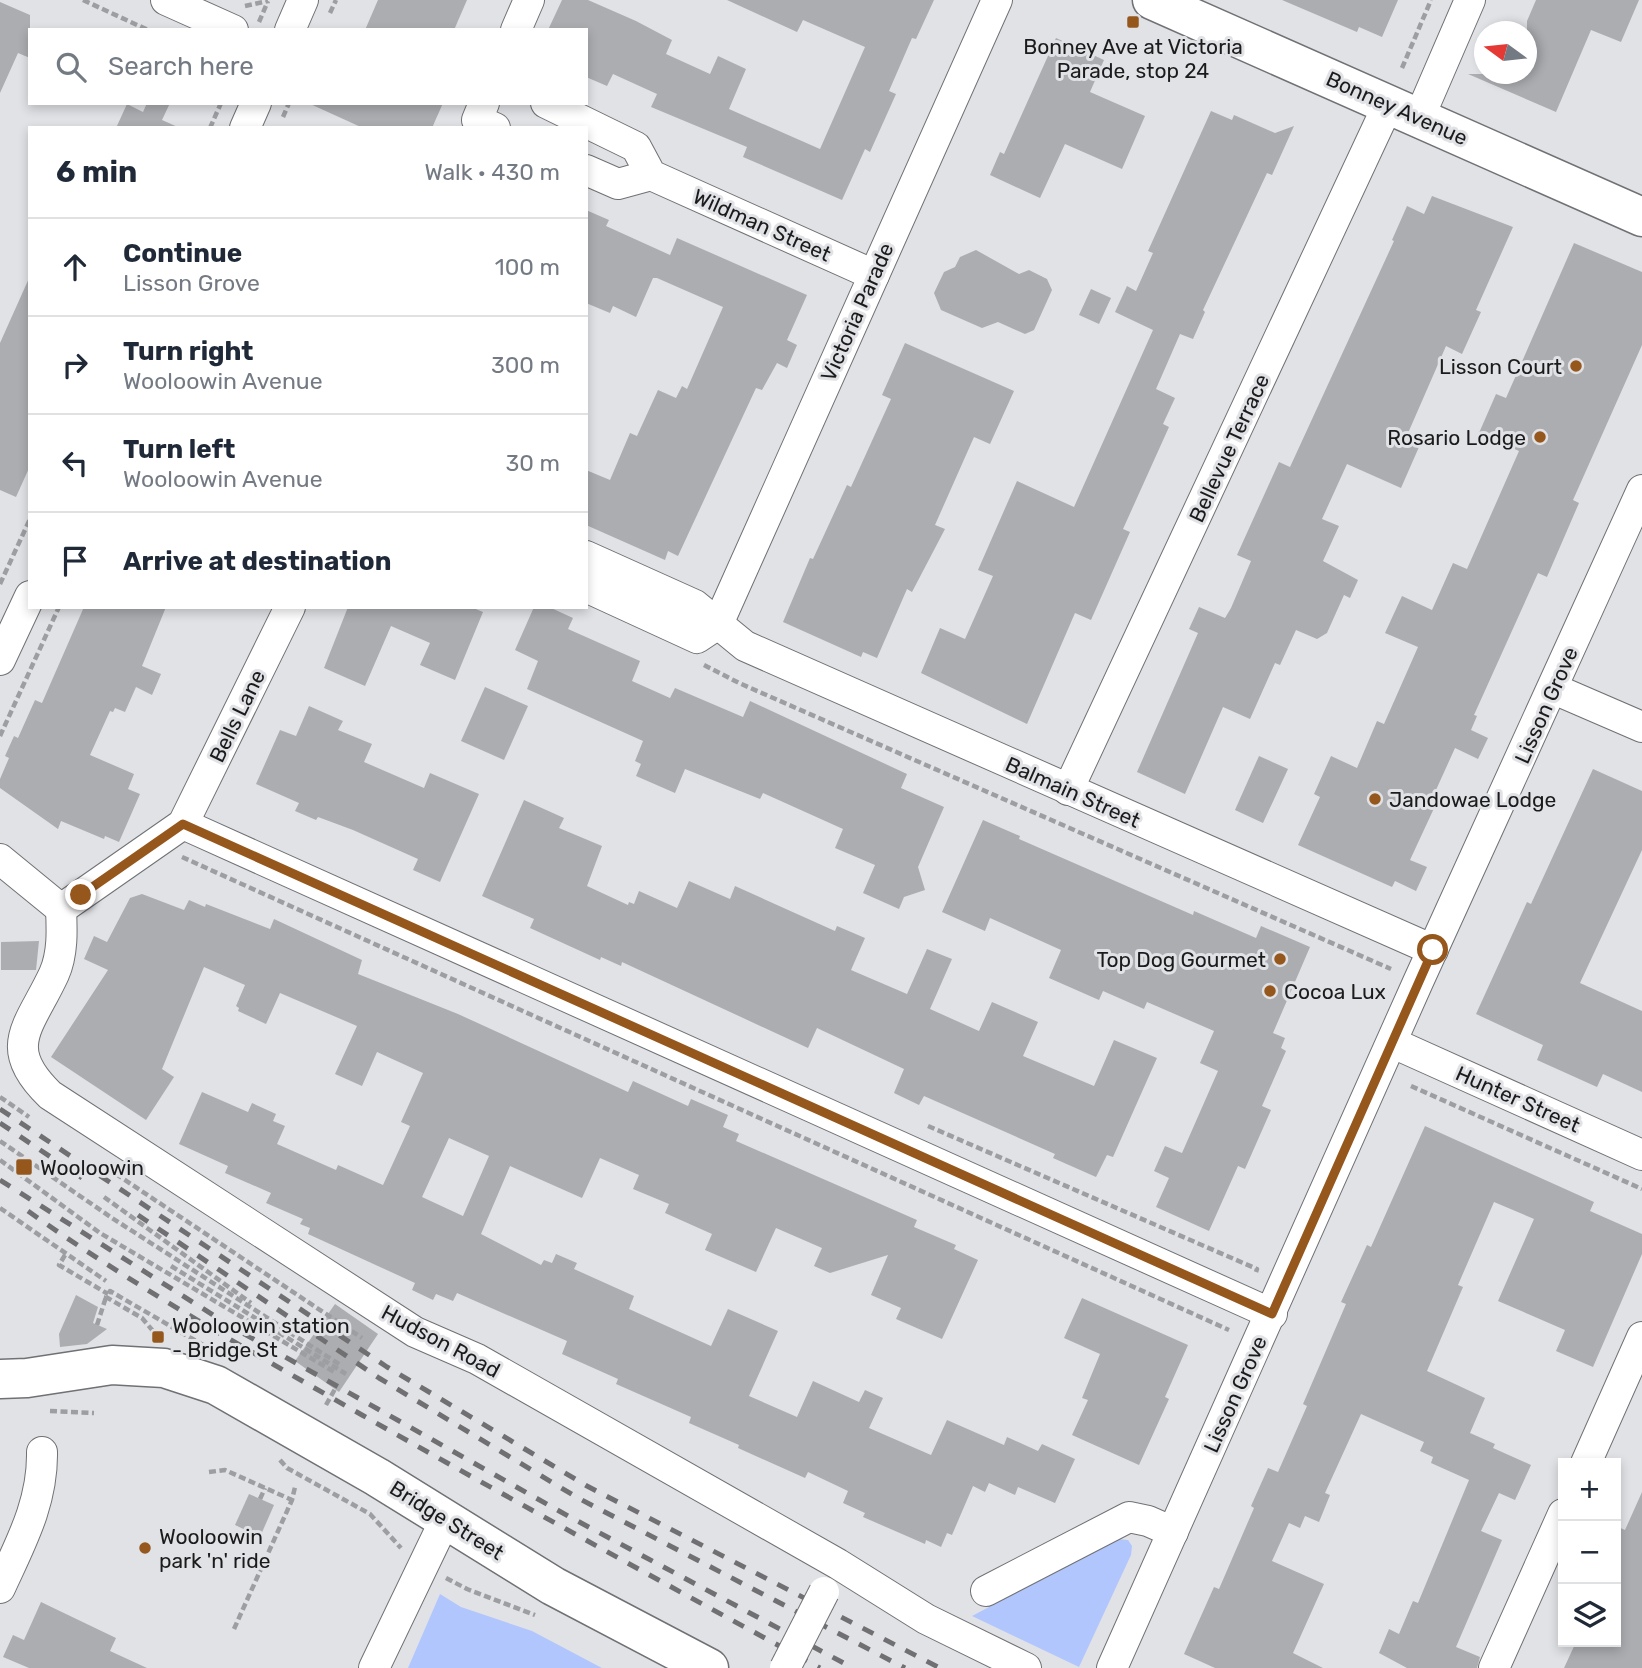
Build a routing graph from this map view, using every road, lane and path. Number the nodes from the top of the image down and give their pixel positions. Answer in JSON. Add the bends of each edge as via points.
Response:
{"nodes":[{"id":1,"x":83,"y":0,"type":"edge"},
{"id":2,"x":166,"y":0,"type":"edge"},
{"id":3,"x":268,"y":0,"type":"edge"},
{"id":4,"x":303,"y":0,"type":"edge"},
{"id":5,"x":529,"y":0,"type":"edge"},
{"id":6,"x":997,"y":0,"type":"edge"},
{"id":7,"x":1153,"y":0,"type":"edge"},
{"id":8,"x":1431,"y":0,"type":"edge"},
{"id":9,"x":1470,"y":0,"type":"edge"},
{"id":10,"x":235,"y":16,"type":"edge"},
{"id":11,"x":260,"y":18,"type":"dead end"},
{"id":12,"x":144,"y":28,"type":"edge"},
{"id":13,"x":291,"y":28,"type":"edge"},
{"id":14,"x":517,"y":28,"type":"edge"},
{"id":15,"x":1402,"y":68,"type":"dead end"},
{"id":16,"x":220,"y":105,"type":"edge"},
{"id":17,"x":255,"y":105,"type":"edge"},
{"id":18,"x":550,"y":105,"type":"edge"},
{"id":19,"x":1404,"y":111,"type":"junction"},
{"id":20,"x":211,"y":126,"type":"edge"},
{"id":21,"x":246,"y":126,"type":"edge"},
{"id":22,"x":588,"y":171,"type":"edge"},
{"id":23,"x":651,"y":175,"type":"junction"},
{"id":24,"x":1642,"y":217,"type":"edge"},
{"id":25,"x":874,"y":275,"type":"junction"},
{"id":26,"x":1642,"y":491,"type":"edge"},
{"id":27,"x":28,"y":523,"type":"edge"},
{"id":28,"x":588,"y":557,"type":"edge"},
{"id":29,"x":0,"y":584,"type":"edge"},
{"id":30,"x":588,"y":588,"type":"edge"},
{"id":31,"x":28,"y":600,"type":"edge"},
{"id":32,"x":58,"y":609,"type":"edge"},
{"id":33,"x":289,"y":609,"type":"edge"},
{"id":34,"x":718,"y":624,"type":"junction"},
{"id":35,"x":0,"y":660,"type":"edge"},
{"id":36,"x":703,"y":664,"type":"dead end"},
{"id":37,"x":1553,"y":689,"type":"junction"},
{"id":38,"x":1642,"y":727,"type":"edge"},
{"id":39,"x":0,"y":737,"type":"edge"},
{"id":40,"x":1069,"y":790,"type":"junction"},
{"id":41,"x":183,"y":824,"type":"junction"},
{"id":42,"x":181,"y":858,"type":"dead end"},
{"id":43,"x":0,"y":859,"type":"edge"},
{"id":44,"x":61,"y":909,"type":"junction"},
{"id":45,"x":1433,"y":950,"type":"junction"},
{"id":46,"x":1391,"y":969,"type":"dead end"},
{"id":47,"x":1393,"y":1043,"type":"junction"},
{"id":48,"x":1411,"y":1086,"type":"dead end"},
{"id":49,"x":0,"y":1097,"type":"edge"},
{"id":50,"x":35,"y":1120,"type":"dead end"},
{"id":51,"x":0,"y":1141,"type":"edge"},
{"id":52,"x":1642,"y":1155,"type":"edge"},
{"id":53,"x":0,"y":1160,"type":"edge"},
{"id":54,"x":105,"y":1167,"type":"dead end"},
{"id":55,"x":1642,"y":1189,"type":"edge"},
{"id":56,"x":104,"y":1197,"type":"dead end"},
{"id":57,"x":0,"y":1208,"type":"edge"},
{"id":58,"x":66,"y":1255,"type":"junction"},
{"id":59,"x":177,"y":1257,"type":"junction"},
{"id":60,"x":171,"y":1266,"type":"junction"},
{"id":61,"x":167,"y":1273,"type":"junction"},
{"id":62,"x":106,"y":1281,"type":"dead end"},
{"id":63,"x":263,"y":1311,"type":"dead end"},
{"id":64,"x":1272,"y":1314,"type":"junction"},
{"id":65,"x":97,"y":1325,"type":"dead end"},
{"id":66,"x":1229,"y":1330,"type":"dead end"},
{"id":67,"x":1642,"y":1337,"type":"edge"},
{"id":68,"x":362,"y":1338,"type":"dead end"},
{"id":69,"x":342,"y":1366,"type":"dead end"},
{"id":70,"x":336,"y":1373,"type":"dead end"},
{"id":71,"x":346,"y":1374,"type":"dead end"},
{"id":72,"x":0,"y":1379,"type":"edge"},
{"id":73,"x":335,"y":1389,"type":"dead end"},
{"id":74,"x":326,"y":1405,"type":"dead end"},
{"id":75,"x":50,"y":1411,"type":"dead end"},
{"id":76,"x":94,"y":1413,"type":"dead end"},
{"id":77,"x":42,"y":1452,"type":"dead end"},
{"id":78,"x":273,"y":1452,"type":"dead end"},
{"id":79,"x":1588,"y":1458,"type":"edge"},
{"id":80,"x":209,"y":1472,"type":"dead end"},
{"id":81,"x":295,"y":1487,"type":"dead end"},
{"id":82,"x":265,"y":1488,"type":"junction"},
{"id":83,"x":260,"y":1499,"type":"dead end"},
{"id":84,"x":292,"y":1500,"type":"junction"},
{"id":85,"x":446,"y":1518,"type":"junction"},
{"id":86,"x":1560,"y":1521,"type":"edge"},
{"id":87,"x":1172,"y":1532,"type":"junction"},
{"id":88,"x":838,"y":1564,"type":"junction"},
{"id":89,"x":423,"y":1565,"type":"junction"},
{"id":90,"x":0,"y":1588,"type":"edge"},
{"id":91,"x":986,"y":1591,"type":"dead end"},
{"id":92,"x":539,"y":1616,"type":"dead end"},
{"id":93,"x":234,"y":1629,"type":"dead end"},
{"id":94,"x":374,"y":1668,"type":"edge"},
{"id":95,"x":709,"y":1668,"type":"edge"},
{"id":96,"x":785,"y":1668,"type":"edge"},
{"id":97,"x":1026,"y":1668,"type":"edge"},
{"id":98,"x":1112,"y":1668,"type":"edge"},
{"id":99,"x":1494,"y":1668,"type":"edge"}],
"edges":[{"from":1,"to":12,"type":"path"},
{"from":2,"to":10,"type":"street"},
{"from":3,"to":10,"type":"path","via":[[244,6]]},
{"from":3,"to":11,"type":"path"},
{"from":4,"to":13,"type":"street"},
{"from":5,"to":14,"type":"street"},
{"from":6,"to":25,"type":"street","name":"Victoria Parade"},
{"from":7,"to":19,"type":"street","name":"Bonney Avenue"},
{"from":8,"to":15,"type":"path"},
{"from":9,"to":19,"type":"street","name":"Bellevue Terrace"},
{"from":16,"to":20,"type":"path"},
{"from":17,"to":21,"type":"street"},
{"from":18,"to":23,"type":"street","via":[[636,147]]},
{"from":19,"to":24,"type":"street","name":"Bonney Avenue"},
{"from":19,"to":40,"type":"street","name":"Bellevue Terrace"},
{"from":22,"to":23,"type":"street","via":[[618,184]]},
{"from":23,"to":25,"type":"street","name":"Wildman Street"},
{"from":25,"to":34,"type":"street","name":"Victoria Parade"},
{"from":26,"to":37,"type":"street","name":"Lisson Grove"},
{"from":27,"to":29,"type":"path"},
{"from":28,"to":34,"type":"street","name":"Balmain Street","via":[[674,594]]},
{"from":30,"to":34,"type":"street","via":[[697,638]]},
{"from":31,"to":35,"type":"street"},
{"from":32,"to":39,"type":"path"},
{"from":33,"to":41,"type":"street","name":"Bells Lane"},
{"from":34,"to":40,"type":"street","name":"Balmain Street","via":[[745,646]]},
{"from":36,"to":46,"type":"path"},
{"from":37,"to":38,"type":"street"},
{"from":37,"to":45,"type":"street","name":"Lisson Grove"},
{"from":40,"to":45,"type":"street","name":"Balmain Street"},
{"from":41,"to":44,"type":"street"},
{"from":41,"to":64,"type":"street"},
{"from":42,"to":66,"type":"path"},
{"from":43,"to":44,"type":"street"},
{"from":44,"to":88,"type":"street","name":"Hudson Road","via":[[61,948],[55,971],[21,1035],[18,1052],[23,1068],[42,1088],[415,1332],[477,1359]]},
{"from":45,"to":47,"type":"street","name":"Lisson Grove"},
{"from":47,"to":52,"type":"street","name":"Hunter Street"},
{"from":47,"to":64,"type":"street","name":"Lisson Grove"},
{"from":48,"to":55,"type":"path"},
{"from":49,"to":50,"type":"path"},
{"from":51,"to":59,"type":"path"},
{"from":53,"to":61,"type":"path","via":[[100,1233]]},
{"from":54,"to":68,"type":"path"},
{"from":56,"to":63,"type":"path"},
{"from":57,"to":58,"type":"path"},
{"from":58,"to":62,"type":"path"},
{"from":58,"to":65,"type":"path","via":[[59,1265],[107,1296]]},
{"from":59,"to":60,"type":"path"},
{"from":59,"to":69,"type":"path"},
{"from":60,"to":61,"type":"path"},
{"from":60,"to":71,"type":"path"},
{"from":61,"to":70,"type":"path"},
{"from":64,"to":87,"type":"street","name":"Lisson Grove"},
{"from":67,"to":79,"type":"street"},
{"from":72,"to":85,"type":"street","name":"Bridge Street","via":[[112,1365],[186,1373],[242,1398]]},
{"from":73,"to":74,"type":"path","bridge":true},
{"from":75,"to":76,"type":"path"},
{"from":77,"to":90,"type":"street","via":[[34,1512]]},
{"from":78,"to":89,"type":"path","via":[[287,1468],[370,1514]]},
{"from":80,"to":82,"type":"path","via":[[225,1470]]},
{"from":81,"to":84,"type":"path"},
{"from":82,"to":83,"type":"path"},
{"from":82,"to":84,"type":"path"},
{"from":84,"to":93,"type":"path"},
{"from":85,"to":89,"type":"street"},
{"from":85,"to":95,"type":"street","name":"Bridge Street","via":[[553,1586]]},
{"from":86,"to":99,"type":"street"},
{"from":87,"to":91,"type":"street","via":[[1129,1517]]},
{"from":87,"to":98,"type":"street","name":"Lisson Grove"},
{"from":88,"to":96,"type":"street","bridge":true},
{"from":88,"to":97,"type":"street","name":"Hudson Road","via":[[926,1619]]},
{"from":89,"to":92,"type":"path","via":[[467,1589]]},
{"from":89,"to":94,"type":"street"}]}
